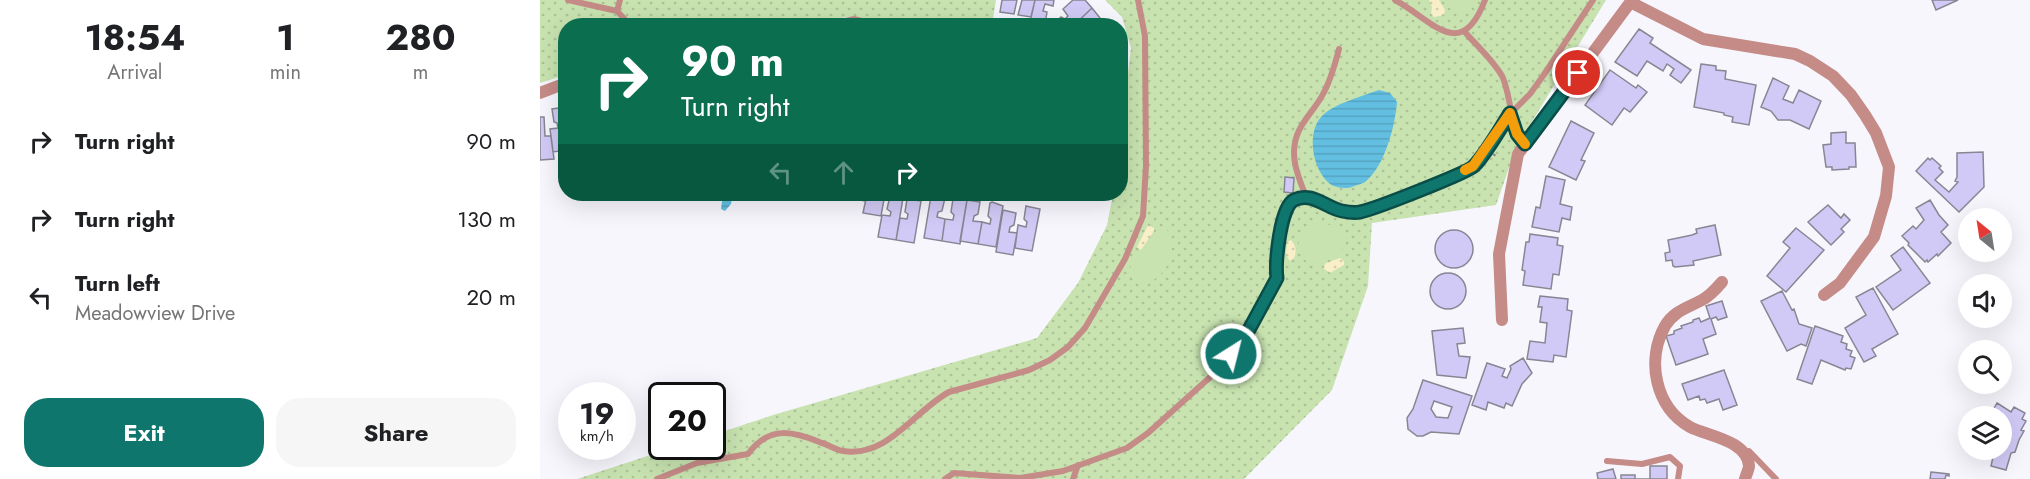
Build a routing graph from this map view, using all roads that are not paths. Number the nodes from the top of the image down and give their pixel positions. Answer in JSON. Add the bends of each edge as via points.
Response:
{"nodes":[{"id":1,"x":568,"y":0,"type":"edge"},
{"id":2,"x":620,"y":0,"type":"edge"},
{"id":3,"x":1138,"y":0,"type":"edge"},
{"id":4,"x":1395,"y":0,"type":"edge"},
{"id":5,"x":1485,"y":0,"type":"edge"},
{"id":6,"x":1593,"y":0,"type":"edge"},
{"id":7,"x":1631,"y":1,"type":"edge"},
{"id":8,"x":617,"y":12,"type":"junction"},
{"id":9,"x":623,"y":18,"type":"edge"},
{"id":10,"x":1464,"y":31,"type":"junction"},
{"id":11,"x":1339,"y":49,"type":"dead end"},
{"id":12,"x":558,"y":86,"type":"edge"},
{"id":13,"x":540,"y":93,"type":"edge"},
{"id":14,"x":1510,"y":113,"type":"junction"},
{"id":15,"x":1525,"y":144,"type":"junction"},
{"id":16,"x":1306,"y":197,"type":"junction"},
{"id":17,"x":1722,"y":282,"type":"dead end"},
{"id":18,"x":1824,"y":295,"type":"dead end"},
{"id":19,"x":1502,"y":320,"type":"dead end"},
{"id":20,"x":1743,"y":453,"type":"junction"},
{"id":21,"x":1607,"y":460,"type":"dead end"},
{"id":22,"x":1078,"y":465,"type":"junction"},
{"id":23,"x":657,"y":479,"type":"edge"},
{"id":24,"x":945,"y":479,"type":"edge"},
{"id":25,"x":1073,"y":479,"type":"edge"},
{"id":26,"x":1677,"y":479,"type":"edge"},
{"id":27,"x":1745,"y":479,"type":"edge"},
{"id":28,"x":1776,"y":479,"type":"edge"}],
"edges":[{"from":1,"to":8,"type":"lane"},
{"from":2,"to":8,"type":"lane"},
{"from":3,"to":23,"type":"lane","via":[[1145,36],[1143,216],[1125,259],[1084,328],[1068,347],[1029,370],[949,392],[877,446],[843,451],[794,433],[779,433],[757,442],[748,454],[697,463]]},
{"from":4,"to":10,"type":"lane","via":[[1443,32]]},
{"from":5,"to":10,"type":"lane"},
{"from":6,"to":14,"type":"lane","via":[[1530,94]]},
{"from":7,"to":15,"type":"street"},
{"from":7,"to":18,"type":"street","via":[[1703,39],[1795,54],[1810,61],[1833,76],[1865,115],[1890,167],[1886,196],[1874,237],[1840,283]]},
{"from":8,"to":9,"type":"lane"},
{"from":10,"to":14,"type":"lane","via":[[1502,76]]},
{"from":11,"to":16,"type":"lane","via":[[1323,94],[1295,142],[1295,166]]},
{"from":12,"to":13,"type":"street"},
{"from":14,"to":15,"type":"lane"},
{"from":14,"to":16,"type":"lane","via":[[1473,166],[1398,199],[1360,212],[1340,211]]},
{"from":15,"to":19,"type":"street","via":[[1518,154],[1499,254]]},
{"from":16,"to":22,"type":"lane","via":[[1293,200],[1286,208],[1277,278],[1245,337],[1218,370],[1127,448]]},
{"from":17,"to":20,"type":"street","via":[[1714,292],[1673,315],[1660,339],[1655,375],[1670,410],[1689,426],[1723,439]]},
{"from":20,"to":27,"type":"street","via":[[1749,466]]},
{"from":20,"to":28,"type":"lane","via":[[1749,451]]},
{"from":21,"to":26,"type":"lane","via":[[1642,464],[1670,457],[1680,466]]},
{"from":22,"to":24,"type":"lane","via":[[1020,478],[954,473]]},
{"from":22,"to":25,"type":"lane"}]}
